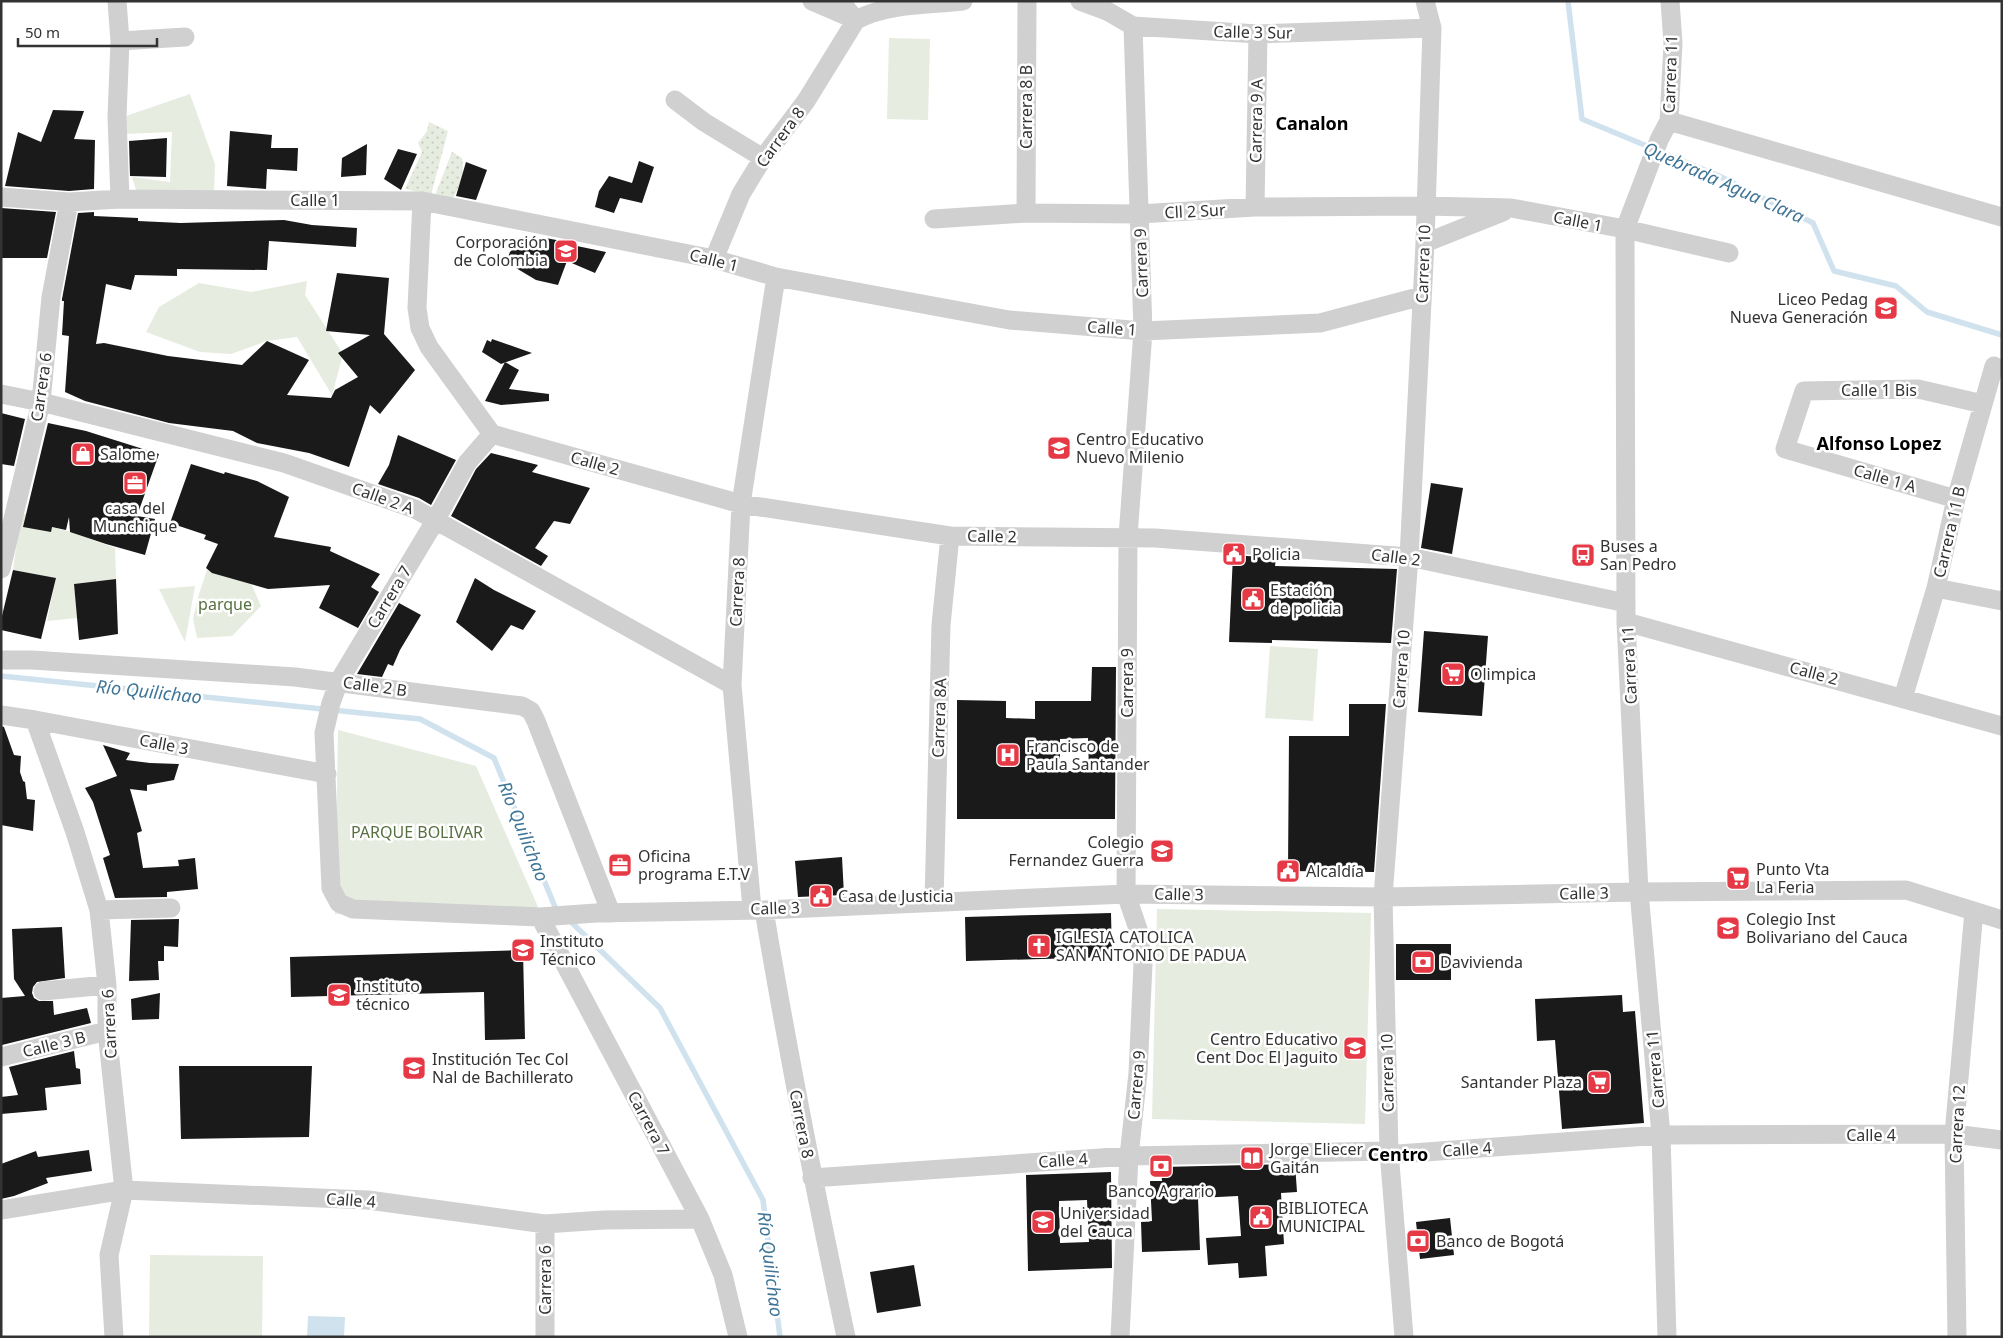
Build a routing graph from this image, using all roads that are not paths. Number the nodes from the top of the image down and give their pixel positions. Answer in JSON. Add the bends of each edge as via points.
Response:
{"nodes":[{"id":1,"x":117,"y":1,"type":"edge"},
{"id":2,"x":812,"y":1,"type":"edge"},
{"id":3,"x":844,"y":1,"type":"edge"},
{"id":4,"x":963,"y":1,"type":"edge"},
{"id":5,"x":1027,"y":1,"type":"edge"},
{"id":6,"x":1080,"y":1,"type":"edge"},
{"id":7,"x":1425,"y":1,"type":"edge"},
{"id":8,"x":1670,"y":1,"type":"edge"},
{"id":9,"x":856,"y":20,"type":"junction"},
{"id":10,"x":1133,"y":26,"type":"junction"},
{"id":11,"x":1432,"y":28,"type":"junction"},
{"id":12,"x":1258,"y":34,"type":"junction"},
{"id":13,"x":185,"y":37,"type":"dead end"},
{"id":14,"x":120,"y":41,"type":"junction"},
{"id":15,"x":675,"y":100,"type":"dead end"},
{"id":16,"x":1669,"y":121,"type":"junction"},
{"id":17,"x":763,"y":158,"type":"junction"},
{"id":18,"x":1,"y":197,"type":"edge"},
{"id":19,"x":120,"y":199,"type":"junction"},
{"id":20,"x":422,"y":201,"type":"junction"},
{"id":21,"x":69,"y":202,"type":"junction"},
{"id":22,"x":1425,"y":206,"type":"junction"},
{"id":23,"x":1255,"y":207,"type":"junction"},
{"id":24,"x":1511,"y":208,"type":"junction"},
{"id":25,"x":1026,"y":213,"type":"junction"},
{"id":26,"x":1139,"y":214,"type":"junction"},
{"id":27,"x":2002,"y":217,"type":"edge"},
{"id":28,"x":934,"y":219,"type":"dead end"},
{"id":29,"x":1625,"y":229,"type":"junction"},
{"id":30,"x":1425,"y":243,"type":"junction"},
{"id":31,"x":1729,"y":253,"type":"dead end"},
{"id":32,"x":714,"y":259,"type":"junction"},
{"id":33,"x":776,"y":277,"type":"junction"},
{"id":34,"x":1422,"y":296,"type":"junction"},
{"id":35,"x":1143,"y":331,"type":"junction"},
{"id":36,"x":1994,"y":366,"type":"dead end"},
{"id":37,"x":1,"y":394,"type":"edge"},
{"id":38,"x":41,"y":402,"type":"junction"},
{"id":39,"x":1983,"y":404,"type":"junction"},
{"id":40,"x":492,"y":434,"type":"junction"},
{"id":41,"x":1785,"y":449,"type":"joint"},
{"id":42,"x":1956,"y":498,"type":"junction"},
{"id":43,"x":740,"y":504,"type":"junction"},
{"id":44,"x":435,"y":521,"type":"junction"},
{"id":45,"x":950,"y":536,"type":"junction"},
{"id":46,"x":1128,"y":537,"type":"junction"},
{"id":47,"x":1410,"y":557,"type":"junction"},
{"id":48,"x":1,"y":569,"type":"edge"},
{"id":49,"x":1936,"y":588,"type":"junction"},
{"id":50,"x":2002,"y":601,"type":"edge"},
{"id":51,"x":1626,"y":604,"type":"junction"},
{"id":52,"x":1626,"y":622,"type":"junction"},
{"id":53,"x":1,"y":660,"type":"edge"},
{"id":54,"x":732,"y":685,"type":"junction"},
{"id":55,"x":336,"y":689,"type":"junction"},
{"id":56,"x":1903,"y":698,"type":"junction"},
{"id":57,"x":1,"y":715,"type":"edge"},
{"id":58,"x":35,"y":720,"type":"junction"},
{"id":59,"x":2002,"y":726,"type":"edge"},
{"id":60,"x":327,"y":774,"type":"junction"},
{"id":61,"x":1640,"y":892,"type":"junction"},
{"id":62,"x":1126,"y":894,"type":"junction"},
{"id":63,"x":1383,"y":897,"type":"junction"},
{"id":64,"x":934,"y":901,"type":"junction"},
{"id":65,"x":171,"y":908,"type":"dead end"},
{"id":66,"x":758,"y":909,"type":"junction"},
{"id":67,"x":98,"y":910,"type":"junction"},
{"id":68,"x":1974,"y":911,"type":"junction"},
{"id":69,"x":604,"y":913,"type":"junction"},
{"id":70,"x":546,"y":916,"type":"junction"},
{"id":71,"x":2002,"y":920,"type":"edge"},
{"id":72,"x":108,"y":985,"type":"junction"},
{"id":73,"x":44,"y":991,"type":"dead end"},
{"id":74,"x":107,"y":1031,"type":"junction"},
{"id":75,"x":1,"y":1057,"type":"edge"},
{"id":76,"x":1954,"y":1134,"type":"junction"},
{"id":77,"x":1661,"y":1135,"type":"junction"},
{"id":78,"x":2002,"y":1140,"type":"edge"},
{"id":79,"x":1389,"y":1151,"type":"junction"},
{"id":80,"x":1129,"y":1156,"type":"junction"},
{"id":81,"x":812,"y":1178,"type":"junction"},
{"id":82,"x":124,"y":1190,"type":"junction"},
{"id":83,"x":1,"y":1210,"type":"edge"},
{"id":84,"x":700,"y":1219,"type":"junction"},
{"id":85,"x":545,"y":1224,"type":"junction"},
{"id":86,"x":114,"y":1337,"type":"edge"},
{"id":87,"x":545,"y":1337,"type":"edge"},
{"id":88,"x":738,"y":1337,"type":"edge"},
{"id":89,"x":846,"y":1337,"type":"edge"},
{"id":90,"x":1120,"y":1337,"type":"edge"},
{"id":91,"x":1404,"y":1337,"type":"edge"},
{"id":92,"x":1667,"y":1337,"type":"edge"},
{"id":93,"x":1957,"y":1337,"type":"edge"}],
"edges":[{"from":1,"to":14,"type":"street"},
{"from":2,"to":9,"type":"street"},
{"from":3,"to":9,"type":"street"},
{"from":4,"to":9,"type":"street","via":[[888,9]]},
{"from":5,"to":25,"type":"street","name":"Carrera 8 B"},
{"from":6,"to":10,"type":"street","name":"Calle 3 Sur"},
{"from":7,"to":11,"type":"street","name":"Carrera 10"},
{"from":8,"to":16,"type":"street","name":"Carrera 11","via":[[1673,43]]},
{"from":9,"to":17,"type":"street","name":"Carrera 8","via":[[806,101]]},
{"from":10,"to":12,"type":"street","name":"Calle 3 Sur"},
{"from":10,"to":26,"type":"street","name":"Carrera 9"},
{"from":11,"to":12,"type":"street","name":"Calle 3 Sur"},
{"from":11,"to":22,"type":"street","name":"Carrera 10"},
{"from":12,"to":23,"type":"street","name":"Carrera 9 A"},
{"from":13,"to":14,"type":"street"},
{"from":14,"to":19,"type":"street","via":[[117,117]]},
{"from":15,"to":17,"type":"street"},
{"from":16,"to":27,"type":"street"},
{"from":16,"to":29,"type":"street","name":"Carrera 11"},
{"from":17,"to":32,"type":"street","name":"Carrera 8","via":[[741,194]]},
{"from":18,"to":21,"type":"street","name":"Calle 1"},
{"from":19,"to":20,"type":"street","name":"Calle 1"},
{"from":19,"to":21,"type":"street","name":"Calle 1"},
{"from":20,"to":32,"type":"street","name":"Calle 1"},
{"from":20,"to":40,"type":"street","via":[[416,308],[420,328],[429,346]]},
{"from":21,"to":38,"type":"street","name":"Carrera 6","via":[[51,297]]},
{"from":22,"to":23,"type":"street","name":"Cll 2 Sur"},
{"from":22,"to":24,"type":"street","name":"Calle 1"},
{"from":22,"to":30,"type":"street","name":"Carrera 10"},
{"from":23,"to":26,"type":"street","name":"Cll 2 Sur"},
{"from":24,"to":29,"type":"street","name":"Calle 1"},
{"from":24,"to":30,"type":"street"},
{"from":25,"to":26,"type":"street","name":"Cll 2 Sur"},
{"from":25,"to":28,"type":"street","name":"Cll 2 Sur"},
{"from":26,"to":35,"type":"street","name":"Carrera 9"},
{"from":29,"to":31,"type":"street","name":"Calle 1"},
{"from":29,"to":51,"type":"street","name":"Carrera 11"},
{"from":30,"to":34,"type":"street","name":"Carrera 10"},
{"from":32,"to":33,"type":"street","name":"Calle 1"},
{"from":33,"to":35,"type":"street","name":"Calle 1","via":[[1009,320]]},
{"from":33,"to":43,"type":"street","name":"Carrera 8"},
{"from":34,"to":35,"type":"street","name":"Calle 1","via":[[1320,323]]},
{"from":34,"to":47,"type":"street","name":"Carrera 10"},
{"from":35,"to":46,"type":"street","name":"Carrera 9"},
{"from":36,"to":39,"type":"street","name":"Carrera 11 B"},
{"from":37,"to":38,"type":"street","name":"Calle 2 A"},
{"from":38,"to":44,"type":"street","name":"Calle 2 A","via":[[284,463],[415,509]]},
{"from":38,"to":48,"type":"street","name":"Carrera 6"},
{"from":39,"to":41,"type":"street","name":"Calle 1 Bis","via":[[1918,389],[1804,391]]},
{"from":39,"to":42,"type":"street","name":"Carrera 11 B"},
{"from":40,"to":43,"type":"street","name":"Calle 2"},
{"from":40,"to":44,"type":"street","name":"Carrera 7","via":[[467,463]]},
{"from":41,"to":42,"type":"street","name":"Calle 1 A"},
{"from":42,"to":49,"type":"street","name":"Carrera 11 B"},
{"from":43,"to":45,"type":"street","name":"Calle 2"},
{"from":43,"to":54,"type":"street","name":"Carrera 8"},
{"from":44,"to":54,"type":"street","name":"Calle 2 A"},
{"from":44,"to":55,"type":"street","name":"Carrera 7"},
{"from":45,"to":46,"type":"street","name":"Calle 2"},
{"from":45,"to":64,"type":"street","name":"Carrera 8A","via":[[941,625]]},
{"from":46,"to":47,"type":"street","name":"Calle 2"},
{"from":46,"to":62,"type":"street","name":"Carrera 9"},
{"from":47,"to":51,"type":"street","name":"Calle 2"},
{"from":47,"to":63,"type":"street","name":"Carrera 10"},
{"from":49,"to":50,"type":"street"},
{"from":49,"to":56,"type":"street","name":"Carrera 11 B"},
{"from":51,"to":52,"type":"street","name":"Carrera 11"},
{"from":52,"to":56,"type":"street","name":"Calle 2"},
{"from":52,"to":61,"type":"street","name":"Carrera 11"},
{"from":53,"to":55,"type":"street","name":"Calle 2 B","via":[[295,677]]},
{"from":54,"to":66,"type":"street","name":"Carrera 8"},
{"from":55,"to":60,"type":"street","name":"Carrera 7","via":[[324,733]]},
{"from":55,"to":69,"type":"street","name":"Calle 2 B","via":[[522,706],[531,712]]},
{"from":56,"to":59,"type":"street","name":"Calle 2"},
{"from":57,"to":58,"type":"street","name":"Calle 3"},
{"from":58,"to":60,"type":"street","name":"Calle 3"},
{"from":58,"to":67,"type":"street","name":"Carrera 6","via":[[75,832]]},
{"from":60,"to":70,"type":"street","name":"Calle 3","via":[[331,888],[339,903],[353,909]]},
{"from":61,"to":63,"type":"street","name":"Calle 3"},
{"from":61,"to":68,"type":"street","name":"Calle 3","via":[[1906,890]]},
{"from":61,"to":77,"type":"street","name":"Carrera 11"},
{"from":62,"to":63,"type":"street","name":"Calle 3"},
{"from":62,"to":64,"type":"street","name":"Calle 3"},
{"from":62,"to":80,"type":"street","name":"Carrera 9","via":[[1138,929],[1143,964],[1138,1072]]},
{"from":63,"to":79,"type":"street","name":"Carrera 10"},
{"from":64,"to":66,"type":"street","name":"Calle 3"},
{"from":65,"to":67,"type":"street"},
{"from":66,"to":69,"type":"street","name":"Calle 3"},
{"from":66,"to":81,"type":"street","name":"Carrera 8"},
{"from":67,"to":72,"type":"street","name":"Carrera 6"},
{"from":68,"to":71,"type":"street","name":"Calle 3"},
{"from":68,"to":76,"type":"street","name":"Carrera 12"},
{"from":69,"to":70,"type":"street","name":"Calle 3"},
{"from":70,"to":84,"type":"street","name":"Carrera 7"},
{"from":72,"to":73,"type":"street"},
{"from":72,"to":74,"type":"street","name":"Carrera 6"},
{"from":74,"to":75,"type":"street","name":"Calle 3 B"},
{"from":74,"to":82,"type":"street","name":"Carrera 6"},
{"from":76,"to":77,"type":"street","name":"Calle 4"},
{"from":76,"to":78,"type":"street","name":"Calle 4"},
{"from":76,"to":93,"type":"street","name":"Carrera 12"},
{"from":77,"to":79,"type":"street","name":"Calle 4","via":[[1398,1154]]},
{"from":77,"to":92,"type":"street","name":"Carrera 11"},
{"from":79,"to":80,"type":"street","name":"Calle 4"},
{"from":79,"to":91,"type":"street","name":"Carrera 10"},
{"from":80,"to":81,"type":"street","name":"Calle 4"},
{"from":80,"to":90,"type":"street","name":"Carrera 9"},
{"from":81,"to":89,"type":"street","name":"Carrera 8"},
{"from":82,"to":83,"type":"street","name":"Calle 4"},
{"from":82,"to":85,"type":"street","name":"Calle 4","via":[[368,1200]]},
{"from":82,"to":86,"type":"street","name":"Carrera 6","via":[[109,1254]]},
{"from":84,"to":85,"type":"street","name":"Calle 4"},
{"from":84,"to":88,"type":"street","name":"Carrera 7","via":[[723,1275]]},
{"from":85,"to":87,"type":"street","name":"Carrera 6"}]}
